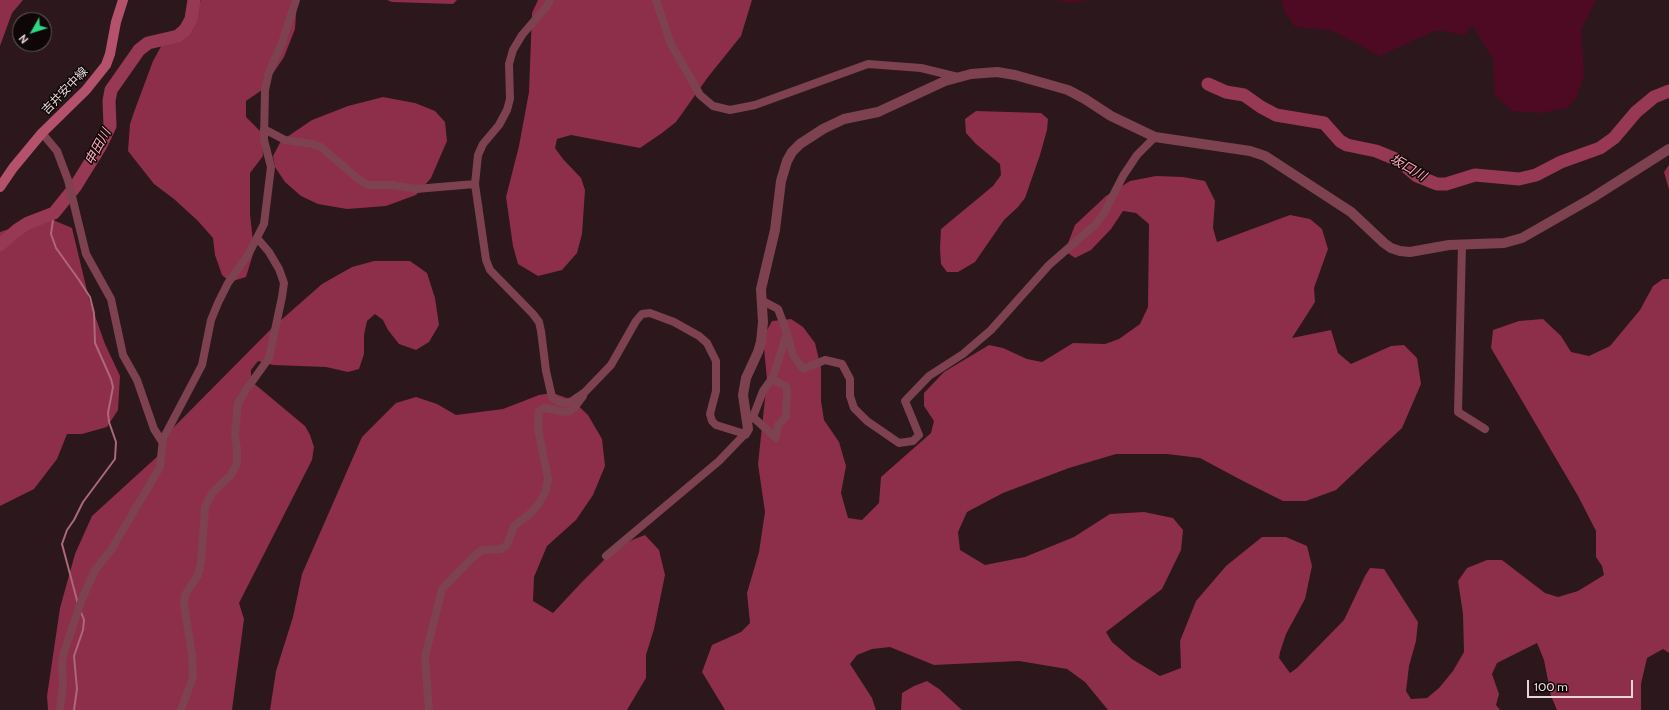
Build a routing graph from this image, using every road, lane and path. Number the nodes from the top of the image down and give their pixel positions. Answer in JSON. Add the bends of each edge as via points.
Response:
{"nodes":[{"id":1,"x":123,"y":0,"type":"edge"},
{"id":2,"x":296,"y":0,"type":"edge"},
{"id":3,"x":550,"y":0,"type":"edge"},
{"id":4,"x":656,"y":0,"type":"edge"},
{"id":5,"x":958,"y":77,"type":"junction"},
{"id":6,"x":264,"y":129,"type":"junction"},
{"id":7,"x":42,"y":133,"type":"junction"},
{"id":8,"x":1155,"y":137,"type":"junction"},
{"id":9,"x":1669,"y":149,"type":"edge"},
{"id":10,"x":475,"y":184,"type":"junction"},
{"id":11,"x":0,"y":187,"type":"edge"},
{"id":12,"x":257,"y":238,"type":"junction"},
{"id":13,"x":1462,"y":244,"type":"junction"},
{"id":14,"x":761,"y":300,"type":"junction"},
{"id":15,"x":787,"y":333,"type":"junction"},
{"id":16,"x":771,"y":379,"type":"junction"},
{"id":17,"x":585,"y":392,"type":"junction"},
{"id":18,"x":750,"y":420,"type":"junction"},
{"id":19,"x":1485,"y":429,"type":"dead end"},
{"id":20,"x":745,"y":434,"type":"junction"},
{"id":21,"x":163,"y":443,"type":"junction"},
{"id":22,"x":606,"y":556,"type":"dead end"},
{"id":23,"x":60,"y":710,"type":"edge"},
{"id":24,"x":181,"y":710,"type":"edge"},
{"id":25,"x":429,"y":710,"type":"edge"}],
"edges":[{"from":1,"to":7,"type":"main road","name":"吉井安中線","via":[[106,65],[86,90]]},
{"from":2,"to":6,"type":"street","via":[[269,72],[265,90]]},
{"from":3,"to":10,"type":"street","via":[[512,50],[509,64],[510,99],[507,110],[478,155]]},
{"from":4,"to":5,"type":"street","via":[[671,44],[700,95],[713,106],[730,110],[755,105],[868,64],[921,68]]},
{"from":5,"to":8,"type":"street","via":[[997,72],[1048,83],[1084,98],[1111,116]]},
{"from":5,"to":14,"type":"street","via":[[878,112],[835,123],[808,138],[792,152],[783,172],[776,230],[761,289]]},
{"from":6,"to":10,"type":"street","via":[[285,140],[321,147],[368,185],[416,189]]},
{"from":6,"to":12,"type":"street","via":[[264,140],[272,166],[264,224]]},
{"from":7,"to":11,"type":"main road","name":"吉井安中線"},
{"from":7,"to":21,"type":"street","via":[[57,151],[68,180],[86,254],[111,299],[123,355],[137,380],[154,428]]},
{"from":8,"to":13,"type":"street","via":[[1265,156],[1351,212],[1384,243],[1400,252]]},
{"from":8,"to":15,"type":"street","via":[[1137,155],[1096,224],[1049,265],[991,330],[963,354],[929,376],[905,401],[919,435],[912,441],[899,443],[867,421],[854,408],[850,396],[850,379],[842,364],[825,360],[803,369],[793,355]]},
{"from":9,"to":13,"type":"street","via":[[1592,198],[1522,238],[1504,243]]},
{"from":10,"to":17,"type":"street","via":[[486,260],[495,276],[539,322],[552,397],[566,403]]},
{"from":12,"to":21,"type":"street","via":[[218,303],[211,320],[202,366],[169,426]]},
{"from":12,"to":24,"type":"street","via":[[279,268],[284,283],[282,297],[269,358],[238,403],[235,434],[237,463],[231,475],[212,493],[205,508],[201,563],[198,575],[185,595],[193,677]]},
{"from":13,"to":19,"type":"street","via":[[1458,412]]},
{"from":14,"to":15,"type":"street","via":[[778,309]]},
{"from":14,"to":18,"type":"street","via":[[761,342],[746,378],[743,395]]},
{"from":15,"to":16,"type":"street"},
{"from":16,"to":18,"type":"street"},
{"from":16,"to":18,"type":"street","via":[[786,386],[787,390],[786,417],[778,425],[776,438]]},
{"from":17,"to":20,"type":"street","via":[[611,365],[642,314],[656,314],[699,336],[707,344],[713,353],[716,368],[716,391],[710,414],[712,421],[716,425]]},
{"from":17,"to":25,"type":"street","via":[[570,411],[545,408],[539,411],[538,428],[548,479],[540,502],[514,526],[507,545],[501,549],[482,550],[442,589],[425,657]]},
{"from":18,"to":20,"type":"street"},
{"from":20,"to":22,"type":"street","via":[[719,462]]},
{"from":21,"to":23,"type":"street","via":[[160,466],[111,550],[95,570],[82,599],[64,652]]}]}
